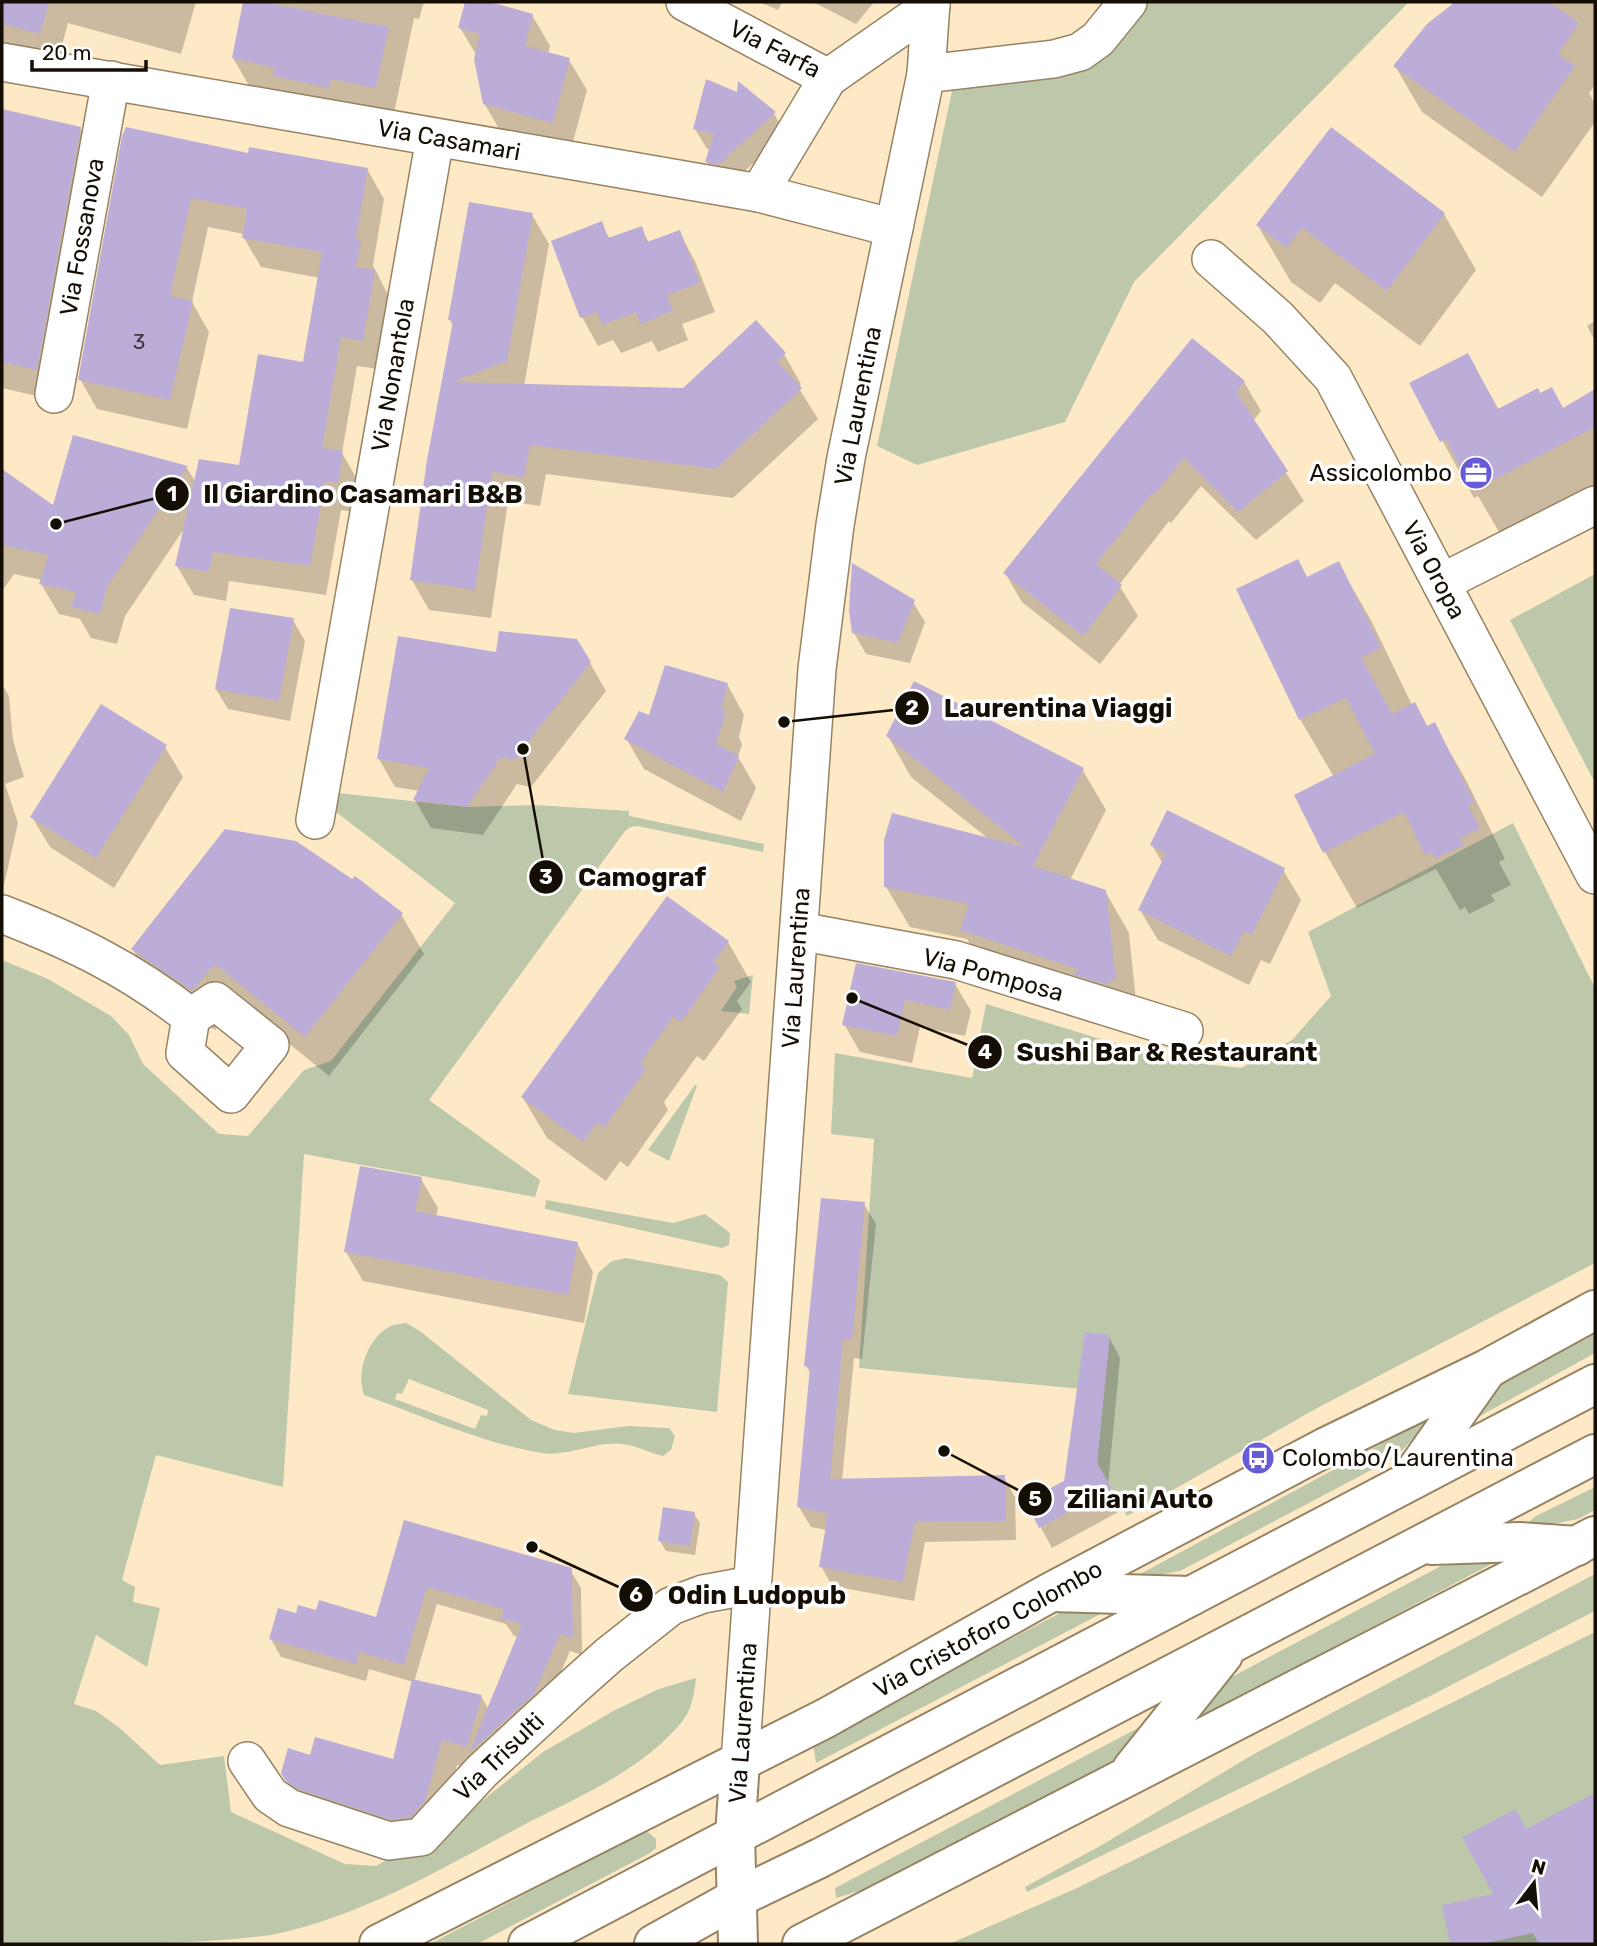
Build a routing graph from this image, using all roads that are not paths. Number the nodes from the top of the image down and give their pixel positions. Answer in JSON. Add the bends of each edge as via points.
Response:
{"nodes":[{"id":1,"x":685,"y":2,"type":"edge"},
{"id":2,"x":1128,"y":2,"type":"edge"},
{"id":3,"x":931,"y":4,"type":"edge"},
{"id":4,"x":2,"y":62,"type":"edge"},
{"id":5,"x":926,"y":75,"type":"junction"},
{"id":6,"x":828,"y":78,"type":"junction"},
{"id":7,"x":111,"y":80,"type":"junction"},
{"id":8,"x":435,"y":138,"type":"junction"},
{"id":9,"x":760,"y":193,"type":"junction"},
{"id":10,"x":894,"y":228,"type":"junction"},
{"id":11,"x":1211,"y":260,"type":"dead end"},
{"id":12,"x":54,"y":394,"type":"dead end"},
{"id":13,"x":1595,"y":505,"type":"edge"},
{"id":14,"x":1441,"y":583,"type":"junction"},
{"id":15,"x":315,"y":820,"type":"dead end"},
{"id":16,"x":1595,"y":875,"type":"edge"},
{"id":17,"x":2,"y":914,"type":"edge"},
{"id":18,"x":799,"y":931,"type":"junction"},
{"id":19,"x":191,"y":1017,"type":"dead end"},
{"id":20,"x":1184,"y":1031,"type":"dead end"},
{"id":21,"x":1595,"y":1310,"type":"edge"},
{"id":22,"x":1487,"y":1369,"type":"junction"},
{"id":23,"x":1595,"y":1384,"type":"edge"},
{"id":24,"x":1595,"y":1454,"type":"edge"},
{"id":25,"x":1407,"y":1483,"type":"junction"},
{"id":26,"x":1586,"y":1541,"type":"edge"},
{"id":27,"x":1419,"y":1546,"type":"junction"},
{"id":28,"x":752,"y":1585,"type":"junction"},
{"id":29,"x":1051,"y":1592,"type":"junction"},
{"id":30,"x":1193,"y":1596,"type":"junction"},
{"id":31,"x":1231,"y":1645,"type":"junction"},
{"id":32,"x":247,"y":1762,"type":"dead end"},
{"id":33,"x":740,"y":1762,"type":"junction"},
{"id":34,"x":1123,"y":1780,"type":"junction"},
{"id":35,"x":735,"y":1835,"type":"junction"},
{"id":36,"x":735,"y":1899,"type":"junction"},
{"id":37,"x":379,"y":1944,"type":"edge"},
{"id":38,"x":528,"y":1944,"type":"edge"},
{"id":39,"x":654,"y":1944,"type":"edge"},
{"id":40,"x":738,"y":1944,"type":"edge"},
{"id":41,"x":802,"y":1944,"type":"edge"}],
"edges":[{"from":1,"to":6,"type":"street","name":"Via Farfa"},
{"from":2,"to":5,"type":"street","via":[[1098,39],[1080,52]]},
{"from":3,"to":5,"type":"street","name":"Via Laurentina"},
{"from":3,"to":6,"type":"street","name":"Via Farfa"},
{"from":4,"to":7,"type":"street","name":"Via Casamari"},
{"from":5,"to":10,"type":"street","name":"Via Laurentina"},
{"from":6,"to":9,"type":"street"},
{"from":7,"to":8,"type":"street","name":"Via Casamari"},
{"from":7,"to":12,"type":"street","name":"Via Fossanova"},
{"from":8,"to":9,"type":"street","name":"Via Casamari"},
{"from":8,"to":15,"type":"street","name":"Via Nonantola"},
{"from":9,"to":10,"type":"street","name":"Via Casamari"},
{"from":10,"to":18,"type":"street","name":"Via Laurentina","via":[[835,525],[816,683]]},
{"from":11,"to":14,"type":"street","name":"Via Oropa","via":[[1278,318],[1333,378]]},
{"from":13,"to":14,"type":"street"},
{"from":14,"to":16,"type":"street","name":"Via Oropa"},
{"from":17,"to":19,"type":"street","via":[[105,958]]},
{"from":18,"to":20,"type":"street","name":"Via Pomposa","via":[[956,960]]},
{"from":18,"to":28,"type":"street","name":"Via Laurentina"},
{"from":21,"to":22,"type":"main road","name":"Via Cristoforo Colombo"},
{"from":22,"to":25,"type":"main road"},
{"from":22,"to":29,"type":"main road","name":"Via Cristoforo Colombo","via":[[1325,1447]]},
{"from":23,"to":25,"type":"main road"},
{"from":24,"to":27,"type":"main road"},
{"from":25,"to":30,"type":"main road"},
{"from":26,"to":27,"type":"main road"},
{"from":26,"to":34,"type":"main road"},
{"from":27,"to":31,"type":"main road"},
{"from":28,"to":32,"type":"street","name":"Via Trisulti","via":[[703,1594],[671,1606],[609,1655],[482,1771],[421,1837],[389,1841],[289,1808],[270,1795]]},
{"from":28,"to":33,"type":"street","name":"Via Laurentina"},
{"from":29,"to":30,"type":"main road"},
{"from":29,"to":33,"type":"main road","name":"Via Cristoforo Colombo"},
{"from":30,"to":35,"type":"main road"},
{"from":31,"to":34,"type":"main road"},
{"from":31,"to":36,"type":"main road"},
{"from":33,"to":35,"type":"main road","name":"Via Laurentina"},
{"from":33,"to":37,"type":"main road","name":"Via Cristoforo Colombo"},
{"from":34,"to":41,"type":"main road"},
{"from":35,"to":36,"type":"main road","name":"Via Laurentina"},
{"from":35,"to":38,"type":"main road"},
{"from":36,"to":39,"type":"main road"},
{"from":36,"to":40,"type":"main road","name":"Via Laurentina"}]}
